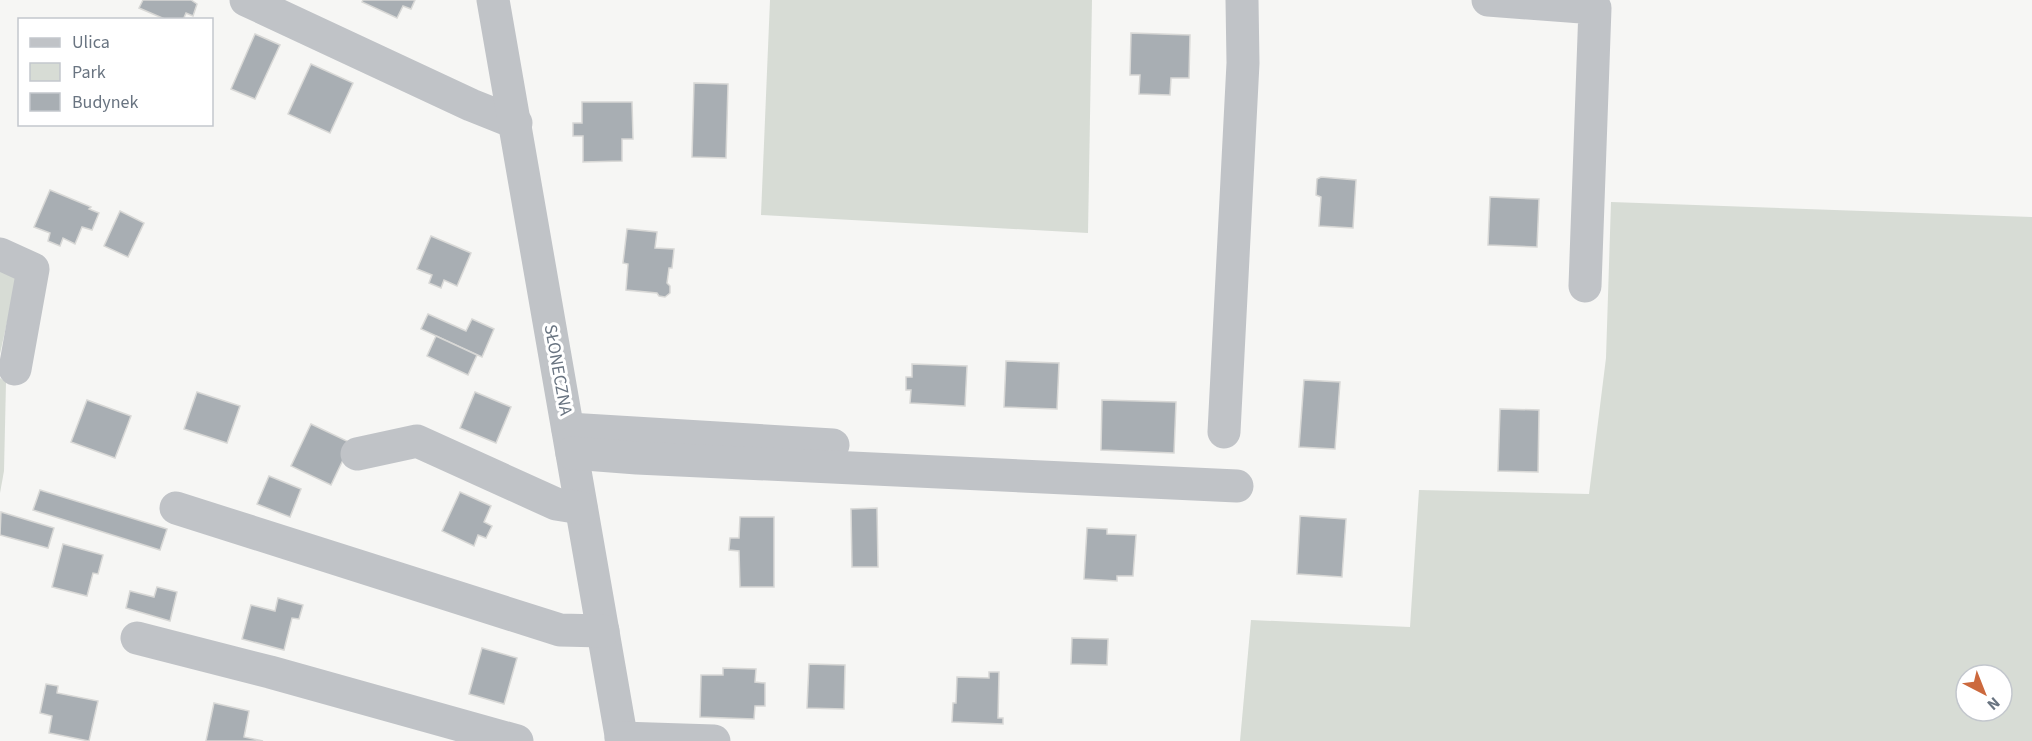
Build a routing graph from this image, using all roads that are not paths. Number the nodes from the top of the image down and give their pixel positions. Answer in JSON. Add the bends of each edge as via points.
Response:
{"nodes":[{"id":1,"x":246,"y":0,"type":"edge"},
{"id":2,"x":493,"y":0,"type":"edge"},
{"id":3,"x":1242,"y":0,"type":"edge"},
{"id":4,"x":1488,"y":0,"type":"edge"},
{"id":5,"x":516,"y":123,"type":"junction"},
{"id":6,"x":0,"y":254,"type":"edge"},
{"id":7,"x":1585,"y":286,"type":"dead end"},
{"id":8,"x":15,"y":369,"type":"dead end"},
{"id":9,"x":1224,"y":432,"type":"dead end"},
{"id":10,"x":570,"y":441,"type":"junction"},
{"id":11,"x":357,"y":454,"type":"dead end"},
{"id":12,"x":981,"y":454,"type":"dead end"},
{"id":13,"x":1238,"y":486,"type":"dead end"},
{"id":14,"x":581,"y":507,"type":"junction"},
{"id":15,"x":176,"y":508,"type":"dead end"},
{"id":16,"x":603,"y":631,"type":"junction"},
{"id":17,"x":137,"y":638,"type":"dead end"},
{"id":18,"x":621,"y":739,"type":"edge"},
{"id":19,"x":517,"y":741,"type":"edge"},
{"id":20,"x":714,"y":741,"type":"edge"}],
"edges":[{"from":1,"to":5,"type":"street"},
{"from":2,"to":5,"type":"street","name":"SŁONECZNA"},
{"from":3,"to":9,"type":"street","via":[[1243,53]]},
{"from":4,"to":7,"type":"street","via":[[1595,8]]},
{"from":5,"to":10,"type":"street","name":"SŁONECZNA"},
{"from":6,"to":8,"type":"street","via":[[33,268]]},
{"from":10,"to":12,"type":"street"},
{"from":10,"to":13,"type":"street","via":[[638,458]]},
{"from":10,"to":14,"type":"street","name":"SŁONECZNA"},
{"from":11,"to":14,"type":"street","via":[[417,441],[556,504]]},
{"from":14,"to":16,"type":"street","name":"SŁONECZNA"},
{"from":15,"to":16,"type":"street","via":[[560,630]]},
{"from":16,"to":18,"type":"street","name":"SŁONECZNA"},
{"from":17,"to":19,"type":"street"},
{"from":18,"to":20,"type":"street"}]}
